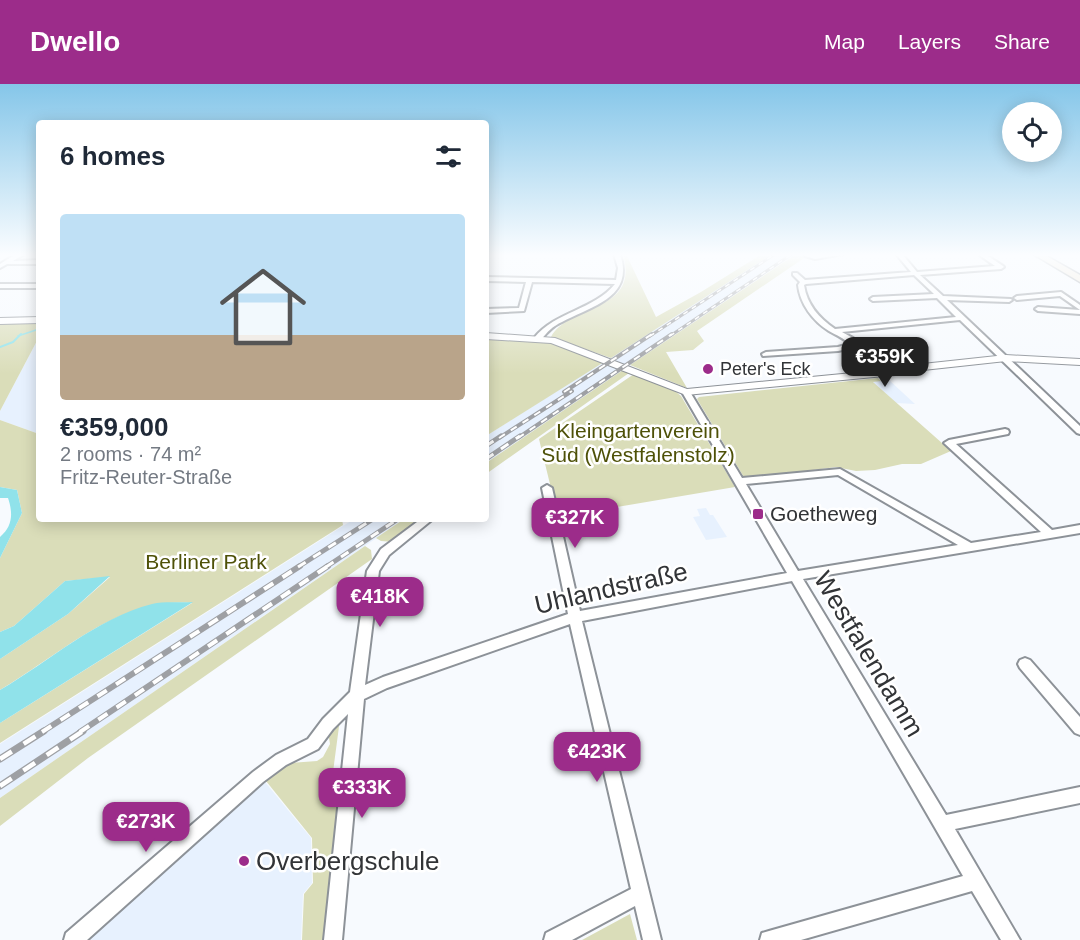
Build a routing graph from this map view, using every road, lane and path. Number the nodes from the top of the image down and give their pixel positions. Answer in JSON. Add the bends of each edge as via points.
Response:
{"nodes":[{"id":1,"x":526,"y":294,"type":"edge"},
{"id":2,"x":609,"y":294,"type":"edge"},
{"id":3,"x":803,"y":294,"type":"edge"},
{"id":4,"x":937,"y":294,"type":"edge"},
{"id":5,"x":940,"y":297,"type":"junction"},
{"id":6,"x":873,"y":299,"type":"dead end"},
{"id":7,"x":1038,"y":309,"type":"dead end"},
{"id":8,"x":1080,"y":310,"type":"edge"},
{"id":9,"x":489,"y":311,"type":"edge"},
{"id":10,"x":962,"y":318,"type":"junction"},
{"id":11,"x":36,"y":320,"type":"edge"},
{"id":12,"x":0,"y":321,"type":"edge"},
{"id":13,"x":834,"y":331,"type":"junction"},
{"id":14,"x":489,"y":336,"type":"edge"},
{"id":15,"x":538,"y":338,"type":"junction"},
{"id":16,"x":766,"y":354,"type":"dead end"},
{"id":17,"x":1006,"y":358,"type":"junction"},
{"id":18,"x":1080,"y":362,"type":"edge"},
{"id":19,"x":686,"y":392,"type":"junction"},
{"id":20,"x":1076,"y":423,"type":"edge"},
{"id":21,"x":1080,"y":431,"type":"edge"},
{"id":22,"x":1005,"y":432,"type":"dead end"},
{"id":23,"x":739,"y":482,"type":"junction"},
{"id":24,"x":548,"y":488,"type":"dead end"},
{"id":25,"x":424,"y":522,"type":"edge"},
{"id":26,"x":1080,"y":529,"type":"edge"},
{"id":27,"x":1049,"y":533,"type":"junction"},
{"id":28,"x":968,"y":546,"type":"junction"},
{"id":29,"x":795,"y":576,"type":"junction"},
{"id":30,"x":575,"y":617,"type":"junction"},
{"id":31,"x":1025,"y":664,"type":"dead end"},
{"id":32,"x":357,"y":695,"type":"junction"},
{"id":33,"x":1080,"y":728,"type":"edge"},
{"id":34,"x":1080,"y":795,"type":"edge"},
{"id":35,"x":941,"y":824,"type":"junction"},
{"id":36,"x":976,"y":881,"type":"junction"},
{"id":37,"x":640,"y":894,"type":"junction"},
{"id":38,"x":73,"y":940,"type":"edge"},
{"id":39,"x":333,"y":940,"type":"edge"},
{"id":40,"x":553,"y":940,"type":"edge"},
{"id":41,"x":652,"y":940,"type":"edge"},
{"id":42,"x":768,"y":940,"type":"edge"},
{"id":43,"x":1011,"y":940,"type":"edge"}],
"edges":[{"from":1,"to":9,"type":"street","via":[[522,310]]},
{"from":2,"to":15,"type":"street","via":[[551,325]]},
{"from":3,"to":13,"type":"street","via":[[811,311]]},
{"from":4,"to":5,"type":"street"},
{"from":5,"to":6,"type":"street"},
{"from":5,"to":8,"type":"street","via":[[1013,299],[1061,294]]},
{"from":5,"to":10,"type":"street"},
{"from":7,"to":8,"type":"street"},
{"from":10,"to":13,"type":"street"},
{"from":10,"to":17,"type":"street"},
{"from":11,"to":12,"type":"street"},
{"from":13,"to":16,"type":"street","via":[[854,345]]},
{"from":14,"to":15,"type":"street"},
{"from":15,"to":19,"type":"street","via":[[568,344]]},
{"from":17,"to":18,"type":"street"},
{"from":17,"to":19,"type":"street"},
{"from":17,"to":20,"type":"street"},
{"from":19,"to":23,"type":"street","name":"Westfalendamm"},
{"from":20,"to":21,"type":"street"},
{"from":22,"to":27,"type":"street","via":[[949,444]]},
{"from":23,"to":28,"type":"street","via":[[840,472]]},
{"from":23,"to":29,"type":"street","name":"Westfalendamm"},
{"from":24,"to":30,"type":"street"},
{"from":25,"to":32,"type":"street","via":[[385,552],[373,571]]},
{"from":26,"to":27,"type":"street"},
{"from":27,"to":28,"type":"street"},
{"from":28,"to":29,"type":"street"},
{"from":29,"to":30,"type":"street","name":"Uhlandstraße"},
{"from":29,"to":35,"type":"street","name":"Westfalendamm"},
{"from":30,"to":32,"type":"street","name":"Uhlandstraße","via":[[383,682]]},
{"from":30,"to":37,"type":"street"},
{"from":31,"to":33,"type":"street"},
{"from":32,"to":38,"type":"street","name":"Uhlandstraße","via":[[313,744],[258,777]]},
{"from":32,"to":39,"type":"street"},
{"from":34,"to":35,"type":"street"},
{"from":35,"to":36,"type":"street","name":"Westfalendamm"},
{"from":36,"to":42,"type":"street"},
{"from":36,"to":43,"type":"street","name":"Westfalendamm"},
{"from":37,"to":40,"type":"street"},
{"from":37,"to":41,"type":"street"}]}
